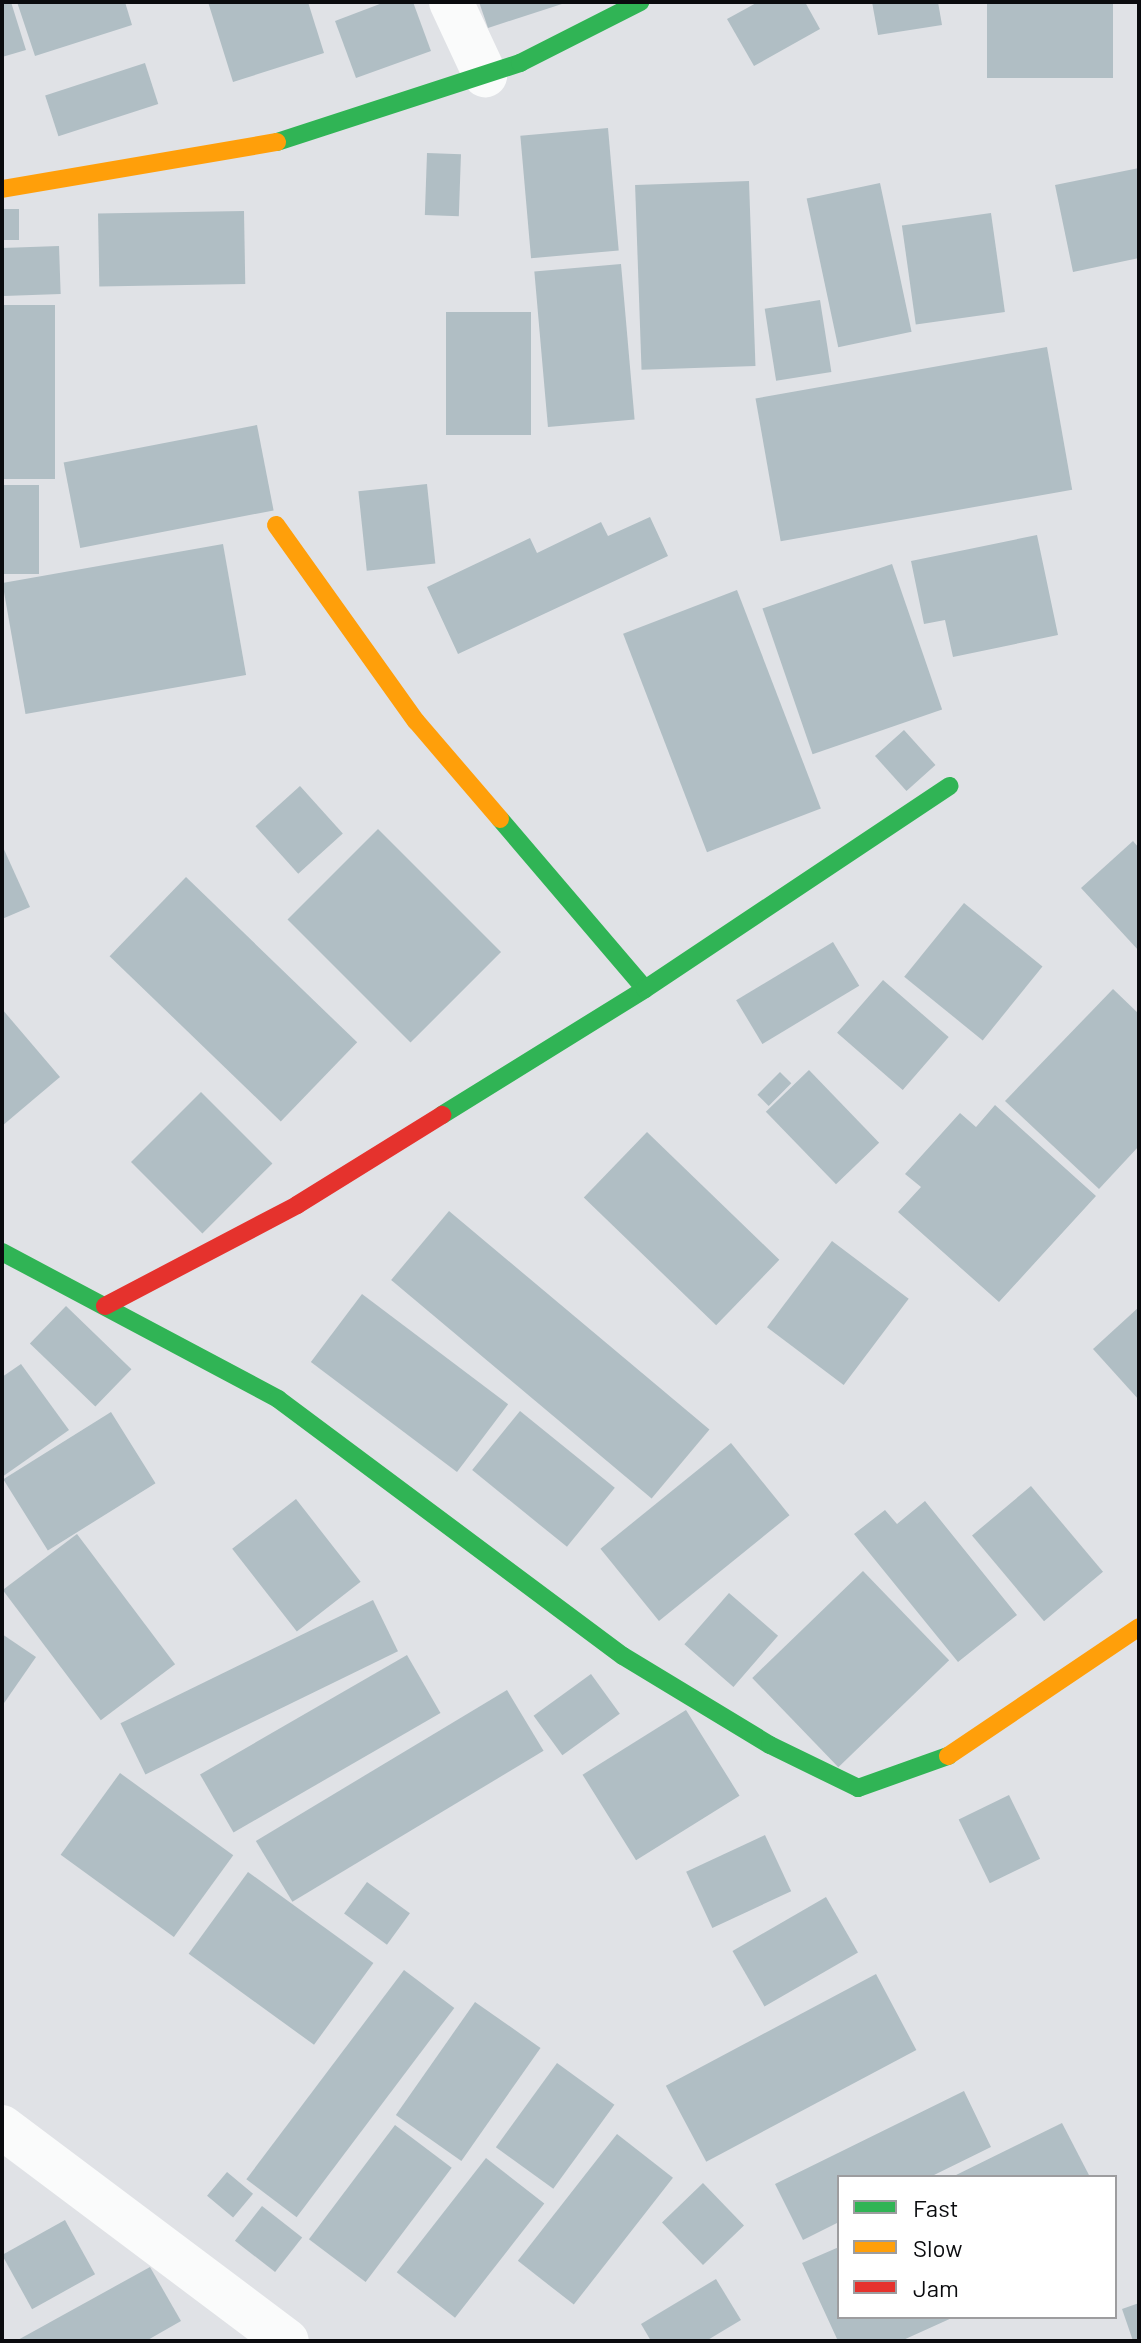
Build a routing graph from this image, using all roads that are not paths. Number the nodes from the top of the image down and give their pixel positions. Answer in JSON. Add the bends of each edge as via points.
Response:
{"nodes":[{"id":1,"x":451,"y":2,"type":"edge"},
{"id":2,"x":640,"y":2,"type":"edge"},
{"id":3,"x":485,"y":75,"type":"junction"},
{"id":4,"x":2,"y":189,"type":"edge"},
{"id":5,"x":276,"y":525,"type":"dead end"},
{"id":6,"x":949,"y":786,"type":"dead end"},
{"id":7,"x":645,"y":989,"type":"junction"},
{"id":8,"x":2,"y":1252,"type":"edge"},
{"id":9,"x":105,"y":1306,"type":"junction"},
{"id":10,"x":1139,"y":1627,"type":"edge"},
{"id":11,"x":2,"y":2127,"type":"edge"},
{"id":12,"x":287,"y":2341,"type":"edge"}],
"edges":[{"from":1,"to":3,"type":"street"},
{"from":2,"to":3,"type":"street"},
{"from":3,"to":4,"type":"street","via":[[286,140]]},
{"from":5,"to":7,"type":"street","via":[[416,721]]},
{"from":6,"to":7,"type":"street"},
{"from":7,"to":9,"type":"street","via":[[297,1205]]},
{"from":8,"to":9,"type":"street"},
{"from":9,"to":10,"type":"street","via":[[278,1399],[623,1656],[770,1745],[858,1788],[954,1754]]},
{"from":11,"to":12,"type":"street"}]}
